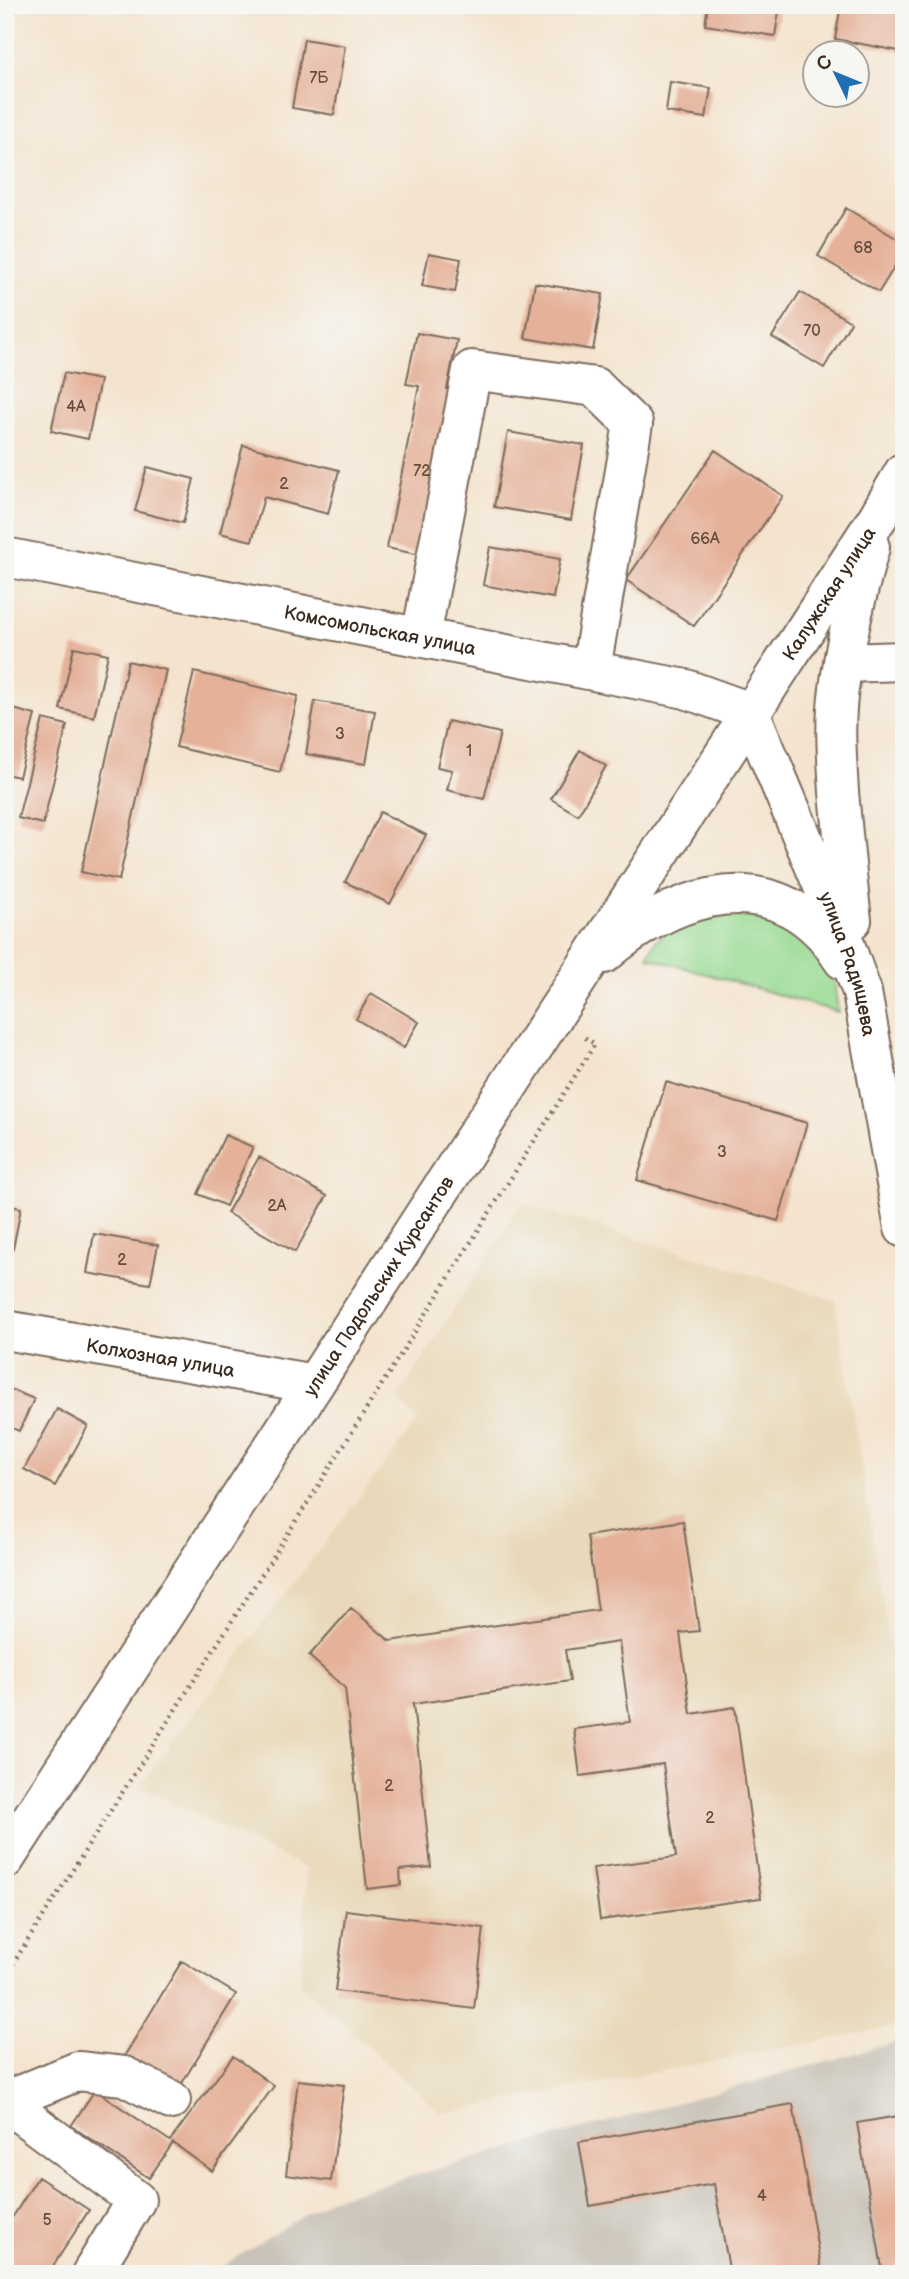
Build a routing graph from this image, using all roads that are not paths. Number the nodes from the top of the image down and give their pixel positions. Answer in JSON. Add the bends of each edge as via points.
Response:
{"nodes":[{"id":1,"x":904,"y":472,"type":"edge"},
{"id":2,"x":878,"y":517,"type":"junction"},
{"id":3,"x":5,"y":557,"type":"edge"},
{"id":4,"x":421,"y":637,"type":"junction"},
{"id":5,"x":904,"y":661,"type":"edge"},
{"id":6,"x":844,"y":663,"type":"junction"},
{"id":7,"x":592,"y":669,"type":"junction"},
{"id":8,"x":750,"y":712,"type":"junction"},
{"id":9,"x":574,"y":986,"type":"junction"},
{"id":10,"x":862,"y":992,"type":"junction"},
{"id":11,"x":904,"y":1228,"type":"edge"},
{"id":12,"x":5,"y":1330,"type":"edge"},
{"id":13,"x":314,"y":1384,"type":"junction"},
{"id":14,"x":5,"y":1859,"type":"edge"},
{"id":15,"x":171,"y":2100,"type":"dead end"},
{"id":16,"x":5,"y":2101,"type":"edge"},
{"id":17,"x":90,"y":2274,"type":"edge"}],
"edges":[{"from":1,"to":2,"type":"main road","name":"Калужская улица"},
{"from":2,"to":6,"type":"main road"},
{"from":2,"to":8,"type":"main road","name":"Калужская улица"},
{"from":3,"to":4,"type":"main road","name":"Комсомольская улица"},
{"from":4,"to":7,"type":"main road","name":"Комсомольская улица"},
{"from":4,"to":7,"type":"main road","via":[[472,370],[595,387],[633,424]]},
{"from":5,"to":6,"type":"main road"},
{"from":6,"to":10,"type":"main road","via":[[838,765],[845,870]]},
{"from":7,"to":8,"type":"main road","name":"Комсомольская улица","via":[[686,689]]},
{"from":8,"to":9,"type":"main road","name":"улица Подольских Курсантов"},
{"from":8,"to":10,"type":"main road","name":"улица Радищева"},
{"from":9,"to":10,"type":"main road","via":[[629,933],[652,920],[697,900],[749,895],[777,901],[821,930]]},
{"from":9,"to":13,"type":"main road","name":"улица Подольских Курсантов"},
{"from":10,"to":11,"type":"main road","name":"улица Радищева"},
{"from":12,"to":13,"type":"main road","name":"Колхозная улица"},
{"from":13,"to":14,"type":"main road","name":"улица Подольских Курсантов"},
{"from":15,"to":16,"type":"main road","via":[[124,2076],[78,2071]]},
{"from":16,"to":17,"type":"main road","via":[[136,2200]]}]}
